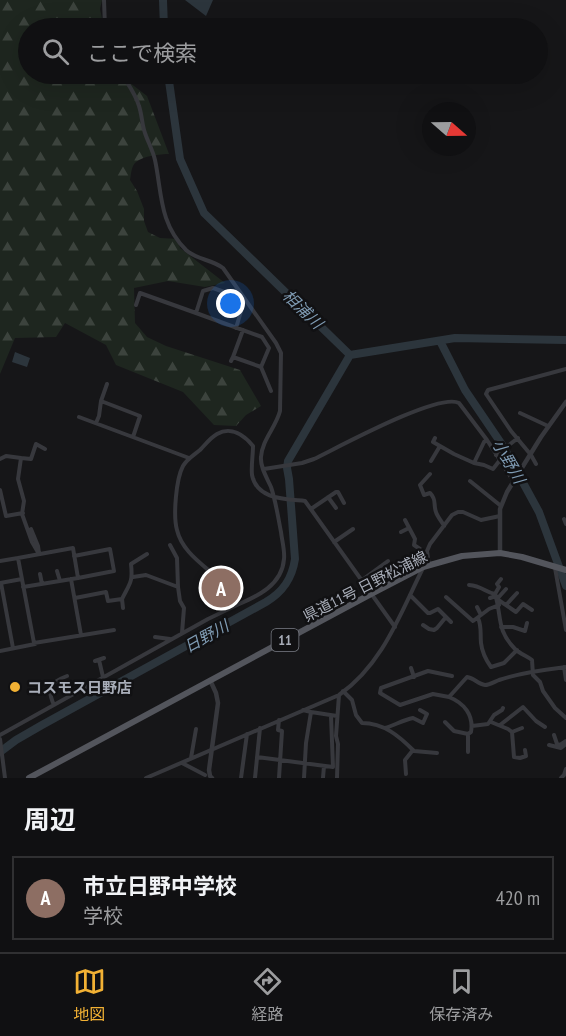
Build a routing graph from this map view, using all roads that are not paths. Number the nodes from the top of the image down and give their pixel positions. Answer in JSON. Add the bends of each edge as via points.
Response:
{"nodes":[{"id":1,"x":104,"y":0,"type":"edge"},
{"id":2,"x":105,"y":18,"type":"edge"},
{"id":3,"x":127,"y":84,"type":"edge"},
{"id":4,"x":244,"y":300,"type":"junction"},
{"id":5,"x":136,"y":305,"type":"dead end"},
{"id":6,"x":242,"y":308,"type":"dead end"},
{"id":7,"x":195,"y":313,"type":"junction"},
{"id":8,"x":236,"y":328,"type":"junction"},
{"id":9,"x":243,"y":330,"type":"junction"},
{"id":10,"x":261,"y":367,"type":"junction"},
{"id":11,"x":566,"y":369,"type":"edge"},
{"id":12,"x":106,"y":384,"type":"dead end"},
{"id":13,"x":271,"y":392,"type":"dead end"},
{"id":14,"x":100,"y":401,"type":"junction"},
{"id":15,"x":566,"y":402,"type":"edge"},
{"id":16,"x":520,"y":412,"type":"dead end"},
{"id":17,"x":79,"y":417,"type":"dead end"},
{"id":18,"x":96,"y":423,"type":"junction"},
{"id":19,"x":548,"y":426,"type":"junction"},
{"id":20,"x":133,"y":437,"type":"junction"},
{"id":21,"x":435,"y":438,"type":"dead end"},
{"id":22,"x":518,"y":438,"type":"junction"},
{"id":23,"x":487,"y":440,"type":"junction"},
{"id":24,"x":440,"y":446,"type":"junction"},
{"id":25,"x":45,"y":449,"type":"dead end"},
{"id":26,"x":496,"y":455,"type":"junction"},
{"id":27,"x":530,"y":456,"type":"junction"},
{"id":28,"x":21,"y":458,"type":"junction"},
{"id":29,"x":189,"y":458,"type":"junction"},
{"id":30,"x":0,"y":459,"type":"edge"},
{"id":31,"x":500,"y":460,"type":"junction"},
{"id":32,"x":431,"y":461,"type":"dead end"},
{"id":33,"x":474,"y":463,"type":"junction"},
{"id":34,"x":536,"y":464,"type":"dead end"},
{"id":35,"x":264,"y":469,"type":"junction"},
{"id":36,"x":430,"y":474,"type":"dead end"},
{"id":37,"x":514,"y":480,"type":"junction"},
{"id":38,"x":470,"y":481,"type":"dead end"},
{"id":39,"x":0,"y":490,"type":"edge"},
{"id":40,"x":276,"y":497,"type":"junction"},
{"id":41,"x":328,"y":497,"type":"junction"},
{"id":42,"x":344,"y":503,"type":"dead end"},
{"id":43,"x":501,"y":506,"type":"junction"},
{"id":44,"x":336,"y":508,"type":"dead end"},
{"id":45,"x":311,"y":510,"type":"junction"},
{"id":46,"x":22,"y":513,"type":"junction"},
{"id":47,"x":6,"y":515,"type":"junction"},
{"id":48,"x":0,"y":516,"type":"edge"},
{"id":49,"x":500,"y":516,"type":"junction"},
{"id":50,"x":405,"y":520,"type":"dead end"},
{"id":51,"x":444,"y":526,"type":"junction"},
{"id":52,"x":353,"y":528,"type":"dead end"},
{"id":53,"x":409,"y":528,"type":"junction"},
{"id":54,"x":31,"y":529,"type":"dead end"},
{"id":55,"x":401,"y":532,"type":"dead end"},
{"id":56,"x":334,"y":542,"type":"junction"},
{"id":57,"x":415,"y":542,"type":"junction"},
{"id":58,"x":170,"y":545,"type":"dead end"},
{"id":59,"x":408,"y":547,"type":"dead end"},
{"id":60,"x":39,"y":554,"type":"junction"},
{"id":61,"x":147,"y":554,"type":"dead end"},
{"id":62,"x":500,"y":554,"type":"junction"},
{"id":63,"x":74,"y":556,"type":"junction"},
{"id":64,"x":427,"y":556,"type":"junction"},
{"id":65,"x":18,"y":558,"type":"junction"},
{"id":66,"x":0,"y":561,"type":"edge"},
{"id":67,"x":388,"y":561,"type":"dead end"},
{"id":68,"x":426,"y":566,"type":"junction"},
{"id":69,"x":555,"y":567,"type":"junction"},
{"id":70,"x":566,"y":570,"type":"edge"},
{"id":71,"x":57,"y":571,"type":"dead end"},
{"id":72,"x":40,"y":574,"type":"dead end"},
{"id":73,"x":132,"y":577,"type":"junction"},
{"id":74,"x":78,"y":578,"type":"junction"},
{"id":75,"x":22,"y":579,"type":"junction"},
{"id":76,"x":71,"y":579,"type":"junction"},
{"id":77,"x":501,"y":579,"type":"dead end"},
{"id":78,"x":362,"y":580,"type":"junction"},
{"id":79,"x":60,"y":581,"type":"junction"},
{"id":80,"x":0,"y":583,"type":"edge"},
{"id":81,"x":42,"y":584,"type":"junction"},
{"id":82,"x":469,"y":585,"type":"dead end"},
{"id":83,"x":178,"y":587,"type":"junction"},
{"id":84,"x":24,"y":588,"type":"junction"},
{"id":85,"x":506,"y":589,"type":"dead end"},
{"id":86,"x":517,"y":593,"type":"dead end"},
{"id":87,"x":371,"y":594,"type":"junction"},
{"id":88,"x":410,"y":595,"type":"junction"},
{"id":89,"x":496,"y":596,"type":"junction"},
{"id":90,"x":75,"y":597,"type":"junction"},
{"id":91,"x":446,"y":597,"type":"dead end"},
{"id":92,"x":490,"y":598,"type":"dead end"},
{"id":93,"x":122,"y":599,"type":"junction"},
{"id":94,"x":237,"y":605,"type":"junction"},
{"id":95,"x":499,"y":605,"type":"junction"},
{"id":96,"x":506,"y":605,"type":"junction"},
{"id":97,"x":123,"y":608,"type":"dead end"},
{"id":98,"x":477,"y":608,"type":"dead end"},
{"id":99,"x":532,"y":610,"type":"dead end"},
{"id":100,"x":446,"y":617,"type":"junction"},
{"id":101,"x":479,"y":617,"type":"junction"},
{"id":102,"x":451,"y":622,"type":"dead end"},
{"id":103,"x":528,"y":623,"type":"dead end"},
{"id":104,"x":423,"y":625,"type":"dead end"},
{"id":105,"x":395,"y":627,"type":"junction"},
{"id":106,"x":501,"y":627,"type":"junction"},
{"id":107,"x":114,"y":630,"type":"dead end"},
{"id":108,"x":566,"y":630,"type":"edge"},
{"id":109,"x":182,"y":633,"type":"junction"},
{"id":110,"x":81,"y":635,"type":"junction"},
{"id":111,"x":154,"y":638,"type":"dead end"},
{"id":112,"x":171,"y":640,"type":"junction"},
{"id":113,"x":34,"y":643,"type":"junction"},
{"id":114,"x":13,"y":648,"type":"junction"},
{"id":115,"x":517,"y":650,"type":"junction"},
{"id":116,"x":0,"y":651,"type":"edge"},
{"id":117,"x":100,"y":660,"type":"dead end"},
{"id":118,"x":565,"y":667,"type":"edge"},
{"id":119,"x":411,"y":668,"type":"dead end"},
{"id":120,"x":533,"y":672,"type":"junction"},
{"id":121,"x":450,"y":674,"type":"dead end"},
{"id":122,"x":65,"y":675,"type":"dead end"},
{"id":123,"x":414,"y":676,"type":"junction"},
{"id":124,"x":103,"y":677,"type":"junction"},
{"id":125,"x":210,"y":680,"type":"junction"},
{"id":126,"x":566,"y":680,"type":"edge"},
{"id":127,"x":341,"y":693,"type":"junction"},
{"id":128,"x":449,"y":697,"type":"junction"},
{"id":129,"x":54,"y":705,"type":"junction"},
{"id":130,"x":502,"y":708,"type":"dead end"},
{"id":131,"x":303,"y":710,"type":"junction"},
{"id":132,"x":420,"y":710,"type":"dead end"},
{"id":133,"x":311,"y":712,"type":"junction"},
{"id":134,"x":332,"y":716,"type":"junction"},
{"id":135,"x":338,"y":716,"type":"junction"},
{"id":136,"x":566,"y":718,"type":"edge"},
{"id":137,"x":279,"y":720,"type":"junction"},
{"id":138,"x":446,"y":722,"type":"dead end"},
{"id":139,"x":491,"y":722,"type":"junction"},
{"id":140,"x":499,"y":725,"type":"junction"},
{"id":141,"x":472,"y":726,"type":"junction"},
{"id":142,"x":545,"y":727,"type":"dead end"},
{"id":143,"x":260,"y":728,"type":"junction"},
{"id":144,"x":385,"y":728,"type":"junction"},
{"id":145,"x":522,"y":728,"type":"dead end"},
{"id":146,"x":196,"y":729,"type":"dead end"},
{"id":147,"x":512,"y":732,"type":"junction"},
{"id":148,"x":247,"y":734,"type":"junction"},
{"id":149,"x":468,"y":734,"type":"junction"},
{"id":150,"x":554,"y":735,"type":"dead end"},
{"id":151,"x":0,"y":738,"type":"edge"},
{"id":152,"x":566,"y":743,"type":"edge"},
{"id":153,"x":549,"y":745,"type":"dead end"},
{"id":154,"x":212,"y":750,"type":"junction"},
{"id":155,"x":413,"y":750,"type":"junction"},
{"id":156,"x":525,"y":750,"type":"dead end"},
{"id":157,"x":468,"y":752,"type":"dead end"},
{"id":158,"x":437,"y":753,"type":"dead end"},
{"id":159,"x":257,"y":757,"type":"junction"},
{"id":160,"x":191,"y":758,"type":"junction"},
{"id":161,"x":280,"y":760,"type":"junction"},
{"id":162,"x":182,"y":762,"type":"junction"},
{"id":163,"x":305,"y":763,"type":"junction"},
{"id":164,"x":324,"y":766,"type":"junction"},
{"id":165,"x":566,"y":769,"type":"edge"},
{"id":166,"x":406,"y":774,"type":"dead end"},
{"id":167,"x":208,"y":777,"type":"edge"},
{"id":168,"x":5,"y":778,"type":"edge"},
{"id":169,"x":29,"y":778,"type":"edge"},
{"id":170,"x":146,"y":778,"type":"edge"},
{"id":171,"x":242,"y":778,"type":"edge"},
{"id":172,"x":255,"y":778,"type":"edge"},
{"id":173,"x":279,"y":778,"type":"edge"},
{"id":174,"x":304,"y":778,"type":"edge"},
{"id":175,"x":323,"y":778,"type":"edge"},
{"id":176,"x":337,"y":778,"type":"edge"},
{"id":177,"x":561,"y":778,"type":"edge"}],
"edges":[{"from":1,"to":2,"type":"street"},
{"from":3,"to":4,"type":"street","via":[[139,106],[155,157],[163,210],[171,228],[188,253],[222,268]]},
{"from":4,"to":7,"type":"street","via":[[213,288],[203,291]]},
{"from":4,"to":35,"type":"street","via":[[281,353],[280,411],[263,447]]},
{"from":5,"to":7,"type":"street","via":[[140,293]]},
{"from":6,"to":8,"type":"street"},
{"from":7,"to":8,"type":"street"},
{"from":8,"to":9,"type":"street"},
{"from":9,"to":10,"type":"street","via":[[262,338],[269,348]]},
{"from":9,"to":10,"type":"street","via":[[232,359]]},
{"from":10,"to":13,"type":"street"},
{"from":11,"to":22,"type":"street","via":[[488,390],[490,401]]},
{"from":12,"to":14,"type":"street"},
{"from":14,"to":18,"type":"street"},
{"from":14,"to":20,"type":"street","via":[[140,416]]},
{"from":15,"to":19,"type":"street"},
{"from":16,"to":19,"type":"street"},
{"from":17,"to":18,"type":"street"},
{"from":18,"to":20,"type":"street"},
{"from":19,"to":27,"type":"street"},
{"from":20,"to":29,"type":"street"},
{"from":21,"to":24,"type":"street","via":[[433,442]]},
{"from":22,"to":26,"type":"street"},
{"from":22,"to":27,"type":"street"},
{"from":23,"to":26,"type":"street"},
{"from":23,"to":33,"type":"street"},
{"from":23,"to":35,"type":"street","via":[[455,400],[393,420],[303,463]]},
{"from":24,"to":32,"type":"street"},
{"from":24,"to":33,"type":"street"},
{"from":25,"to":28,"type":"street","via":[[36,444],[31,459]]},
{"from":26,"to":31,"type":"street"},
{"from":27,"to":34,"type":"street"},
{"from":27,"to":37,"type":"street"},
{"from":28,"to":30,"type":"street"},
{"from":28,"to":46,"type":"street","via":[[18,479],[24,501]]},
{"from":29,"to":40,"type":"street","via":[[216,435],[231,431],[240,434],[253,446],[252,476],[257,485],[264,494]]},
{"from":29,"to":94,"type":"street","via":[[178,485],[177,532],[183,544],[228,589]]},
{"from":31,"to":33,"type":"street","via":[[493,469]]},
{"from":31,"to":37,"type":"street"},
{"from":35,"to":40,"type":"street"},
{"from":36,"to":51,"type":"street","via":[[420,485],[424,495],[430,493],[434,497],[435,511]]},
{"from":37,"to":43,"type":"street"},
{"from":38,"to":43,"type":"street"},
{"from":39,"to":47,"type":"street"},
{"from":40,"to":45,"type":"street","via":[[305,501]]},
{"from":40,"to":94,"type":"street","via":[[282,570],[265,591]]},
{"from":41,"to":42,"type":"street","via":[[338,492]]},
{"from":41,"to":44,"type":"street"},
{"from":41,"to":45,"type":"street"},
{"from":43,"to":49,"type":"street"},
{"from":45,"to":56,"type":"street"},
{"from":46,"to":47,"type":"street"},
{"from":46,"to":60,"type":"street"},
{"from":47,"to":48,"type":"street"},
{"from":49,"to":51,"type":"street","via":[[481,520],[458,512]]},
{"from":49,"to":62,"type":"street"},
{"from":50,"to":53,"type":"street"},
{"from":51,"to":64,"type":"street","via":[[430,544]]},
{"from":52,"to":56,"type":"street"},
{"from":53,"to":55,"type":"street"},
{"from":53,"to":57,"type":"street"},
{"from":54,"to":60,"type":"street"},
{"from":56,"to":78,"type":"street"},
{"from":57,"to":59,"type":"street"},
{"from":57,"to":64,"type":"street"},
{"from":58,"to":83,"type":"street","via":[[177,558]]},
{"from":60,"to":63,"type":"street","via":[[73,548]]},
{"from":60,"to":65,"type":"street"},
{"from":61,"to":73,"type":"street","via":[[131,564]]},
{"from":62,"to":68,"type":"main road","name":"県道11号 日野松浦線","number":"11","via":[[462,556]]},
{"from":62,"to":69,"type":"main road","name":"県道11号 日野松浦線","number":"11"},
{"from":63,"to":74,"type":"street"},
{"from":63,"to":74,"type":"street","via":[[110,549],[114,571]]},
{"from":64,"to":68,"type":"street"},
{"from":65,"to":66,"type":"street"},
{"from":65,"to":75,"type":"street"},
{"from":67,"to":78,"type":"street"},
{"from":68,"to":87,"type":"main road","name":"県道11号 日野松浦線","number":"11"},
{"from":68,"to":88,"type":"street"},
{"from":69,"to":70,"type":"main road","name":"県道11号 日野松浦線","number":"11"},
{"from":69,"to":108,"type":"street"},
{"from":71,"to":79,"type":"street"},
{"from":72,"to":81,"type":"street"},
{"from":73,"to":83,"type":"street","via":[[146,575]]},
{"from":73,"to":93,"type":"street"},
{"from":74,"to":76,"type":"street"},
{"from":75,"to":80,"type":"street"},
{"from":75,"to":84,"type":"street"},
{"from":76,"to":79,"type":"street"},
{"from":76,"to":90,"type":"street"},
{"from":77,"to":89,"type":"street"},
{"from":78,"to":87,"type":"street"},
{"from":79,"to":81,"type":"street"},
{"from":80,"to":114,"type":"street"},
{"from":81,"to":84,"type":"street"},
{"from":82,"to":89,"type":"street","via":[[482,587]]},
{"from":83,"to":109,"type":"street","via":[[184,608]]},
{"from":84,"to":113,"type":"street"},
{"from":85,"to":89,"type":"street"},
{"from":86,"to":96,"type":"street"},
{"from":87,"to":105,"type":"street"},
{"from":87,"to":125,"type":"main road","name":"県道11号 日野松浦線","number":"11"},
{"from":88,"to":100,"type":"street","via":[[428,613],[438,609]]},
{"from":88,"to":105,"type":"street"},
{"from":89,"to":92,"type":"street"},
{"from":89,"to":95,"type":"street"},
{"from":89,"to":96,"type":"street"},
{"from":90,"to":93,"type":"street","via":[[106,592],[108,601]]},
{"from":90,"to":110,"type":"street"},
{"from":91,"to":101,"type":"street","via":[[473,621]]},
{"from":93,"to":97,"type":"street"},
{"from":94,"to":109,"type":"street"},
{"from":95,"to":101,"type":"street"},
{"from":95,"to":106,"type":"street"},
{"from":96,"to":99,"type":"street","via":[[516,612],[523,604]]},
{"from":98,"to":101,"type":"street"},
{"from":100,"to":102,"type":"street"},
{"from":100,"to":104,"type":"street","via":[[434,630]]},
{"from":101,"to":115,"type":"street","via":[[481,643],[490,667],[504,663]]},
{"from":103,"to":106,"type":"street","via":[[525,631]]},
{"from":105,"to":127,"type":"street","via":[[379,654]]},
{"from":106,"to":115,"type":"street"},
{"from":107,"to":110,"type":"street"},
{"from":109,"to":112,"type":"street"},
{"from":110,"to":113,"type":"street"},
{"from":111,"to":112,"type":"street"},
{"from":112,"to":124,"type":"street"},
{"from":113,"to":114,"type":"street"},
{"from":114,"to":116,"type":"street"},
{"from":115,"to":120,"type":"street","via":[[532,660]]},
{"from":117,"to":124,"type":"street"},
{"from":118,"to":120,"type":"street"},
{"from":118,"to":126,"type":"street"},
{"from":119,"to":123,"type":"street"},
{"from":120,"to":128,"type":"street","via":[[487,685],[467,677]]},
{"from":120,"to":136,"type":"street","via":[[555,708]]},
{"from":121,"to":123,"type":"street","via":[[428,671]]},
{"from":122,"to":129,"type":"street","via":[[53,683]]},
{"from":123,"to":128,"type":"street","via":[[381,688],[380,693],[400,705],[433,694]]},
{"from":124,"to":129,"type":"street"},
{"from":125,"to":154,"type":"street","via":[[218,703]]},
{"from":125,"to":169,"type":"main road","name":"県道11号 日野松浦線","number":"11"},
{"from":127,"to":131,"type":"street"},
{"from":127,"to":135,"type":"street"},
{"from":127,"to":144,"type":"street","via":[[352,700],[362,723]]},
{"from":128,"to":141,"type":"street","via":[[465,706]]},
{"from":129,"to":151,"type":"street"},
{"from":130,"to":139,"type":"street"},
{"from":131,"to":133,"type":"street"},
{"from":131,"to":137,"type":"street"},
{"from":132,"to":144,"type":"street","via":[[427,714],[422,724],[413,718]]},
{"from":133,"to":134,"type":"street"},
{"from":133,"to":163,"type":"street"},
{"from":134,"to":135,"type":"street"},
{"from":134,"to":164,"type":"street","via":[[333,767]]},
{"from":135,"to":176,"type":"street"},
{"from":137,"to":143,"type":"street"},
{"from":137,"to":161,"type":"street"},
{"from":138,"to":149,"type":"street","via":[[454,731]]},
{"from":139,"to":140,"type":"street"},
{"from":139,"to":141,"type":"street"},
{"from":140,"to":142,"type":"street","via":[[523,707]]},
{"from":140,"to":147,"type":"street"},
{"from":141,"to":149,"type":"street"},
{"from":143,"to":148,"type":"street"},
{"from":143,"to":159,"type":"street"},
{"from":144,"to":155,"type":"street"},
{"from":145,"to":147,"type":"street"},
{"from":146,"to":160,"type":"street"},
{"from":147,"to":156,"type":"street","via":[[514,757],[526,756]]},
{"from":148,"to":154,"type":"street"},
{"from":148,"to":171,"type":"street"},
{"from":149,"to":157,"type":"street"},
{"from":150,"to":152,"type":"street","via":[[557,744]]},
{"from":151,"to":168,"type":"street"},
{"from":152,"to":153,"type":"street","via":[[561,748]]},
{"from":154,"to":160,"type":"street"},
{"from":154,"to":167,"type":"street"},
{"from":155,"to":158,"type":"street"},
{"from":155,"to":166,"type":"street","via":[[405,760]]},
{"from":159,"to":161,"type":"street"},
{"from":159,"to":172,"type":"street"},
{"from":160,"to":162,"type":"street"},
{"from":161,"to":163,"type":"street"},
{"from":161,"to":173,"type":"street"},
{"from":162,"to":167,"type":"street"},
{"from":162,"to":170,"type":"street"},
{"from":163,"to":164,"type":"street"},
{"from":163,"to":174,"type":"street"},
{"from":164,"to":175,"type":"street"},
{"from":165,"to":177,"type":"street"}]}
